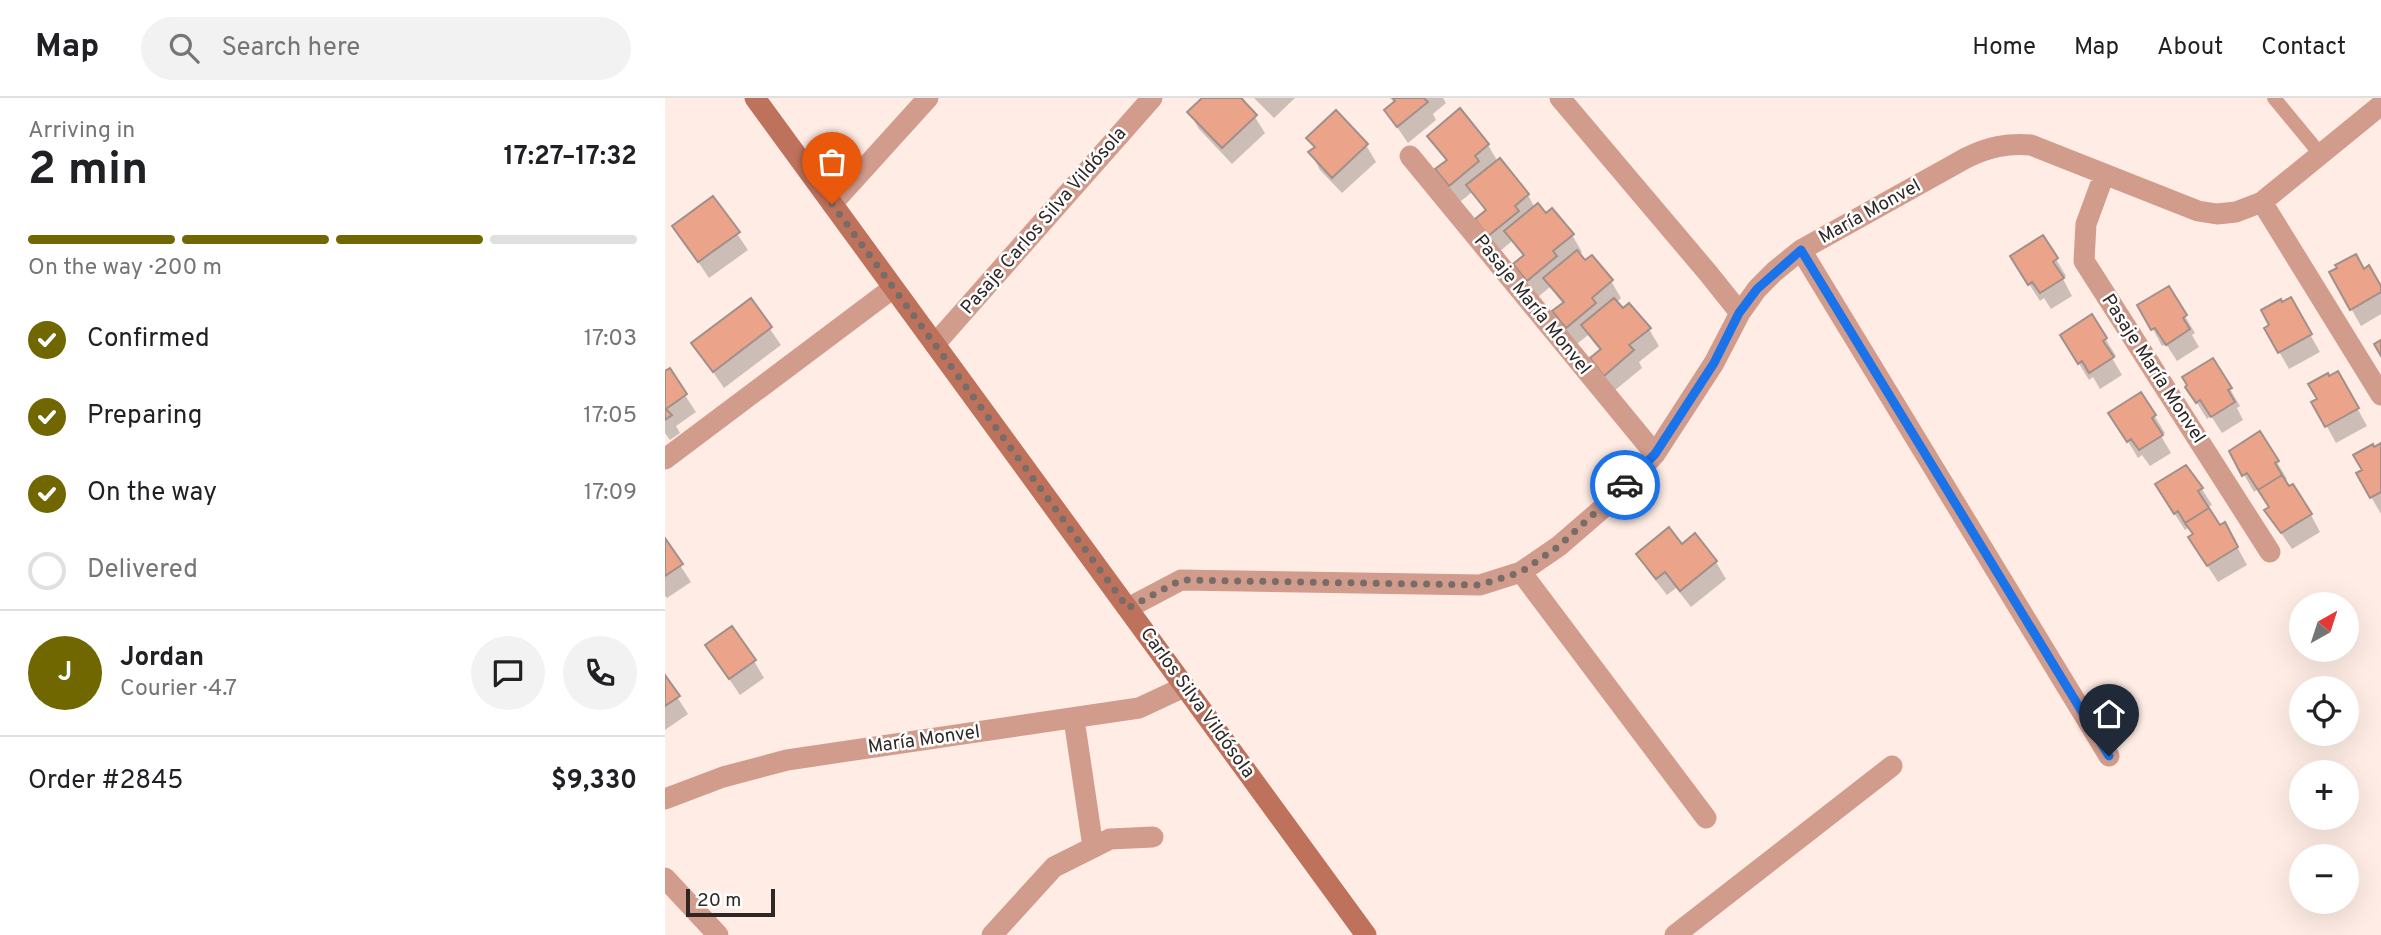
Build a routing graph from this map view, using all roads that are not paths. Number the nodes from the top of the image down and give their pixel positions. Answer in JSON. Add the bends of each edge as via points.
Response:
{"nodes":[{"id":1,"x":755,"y":98,"type":"edge"},
{"id":2,"x":928,"y":98,"type":"edge"},
{"id":3,"x":1152,"y":98,"type":"edge"},
{"id":4,"x":1560,"y":98,"type":"edge"},
{"id":5,"x":2274,"y":98,"type":"edge"},
{"id":6,"x":2381,"y":105,"type":"edge"},
{"id":7,"x":2321,"y":155,"type":"junction"},
{"id":8,"x":1410,"y":156,"type":"dead end"},
{"id":9,"x":2104,"y":175,"type":"junction"},
{"id":10,"x":2262,"y":202,"type":"junction"},
{"id":11,"x":832,"y":204,"type":"junction"},
{"id":12,"x":1801,"y":250,"type":"junction"},
{"id":13,"x":893,"y":288,"type":"junction"},
{"id":14,"x":1739,"y":313,"type":"junction"},
{"id":15,"x":935,"y":344,"type":"junction"},
{"id":16,"x":2381,"y":394,"type":"edge"},
{"id":17,"x":1655,"y":454,"type":"junction"},
{"id":18,"x":665,"y":459,"type":"edge"},
{"id":19,"x":2270,"y":552,"type":"dead end"},
{"id":20,"x":1521,"y":572,"type":"junction"},
{"id":21,"x":1128,"y":608,"type":"junction"},
{"id":22,"x":1184,"y":687,"type":"junction"},
{"id":23,"x":1074,"y":719,"type":"junction"},
{"id":24,"x":2109,"y":756,"type":"dead end"},
{"id":25,"x":1892,"y":766,"type":"dead end"},
{"id":26,"x":665,"y":799,"type":"edge"},
{"id":27,"x":1706,"y":818,"type":"dead end"},
{"id":28,"x":1153,"y":837,"type":"dead end"},
{"id":29,"x":1094,"y":847,"type":"junction"},
{"id":30,"x":665,"y":878,"type":"edge"},
{"id":31,"x":718,"y":935,"type":"edge"},
{"id":32,"x":992,"y":935,"type":"edge"},
{"id":33,"x":1366,"y":935,"type":"edge"},
{"id":34,"x":1675,"y":935,"type":"edge"}],
"edges":[{"from":1,"to":11,"type":"street","name":"Carlos Silva Vildósola"},
{"from":2,"to":11,"type":"street"},
{"from":3,"to":15,"type":"street","name":"Pasaje Carlos Silva Vildósola"},
{"from":4,"to":14,"type":"street"},
{"from":5,"to":7,"type":"lane"},
{"from":6,"to":7,"type":"street","name":"María Monvel"},
{"from":7,"to":10,"type":"street","name":"María Monvel"},
{"from":8,"to":17,"type":"street","name":"Pasaje María Monvel"},
{"from":9,"to":10,"type":"street","name":"María Monvel","via":[[2199,211],[2236,212]]},
{"from":9,"to":12,"type":"street","name":"María Monvel","via":[[2045,149],[2002,145],[1966,158]]},
{"from":9,"to":19,"type":"street","name":"Pasaje María Monvel","via":[[2086,224],[2084,261]]},
{"from":10,"to":16,"type":"street"},
{"from":11,"to":13,"type":"street","name":"Carlos Silva Vildósola"},
{"from":12,"to":14,"type":"street","name":"María Monvel","via":[[1757,289]]},
{"from":12,"to":24,"type":"street"},
{"from":13,"to":15,"type":"street","name":"Carlos Silva Vildósola"},
{"from":13,"to":18,"type":"street"},
{"from":14,"to":17,"type":"street","name":"María Monvel","via":[[1714,363]]},
{"from":15,"to":21,"type":"street","name":"Carlos Silva Vildósola"},
{"from":17,"to":20,"type":"street","name":"María Monvel","via":[[1611,501]]},
{"from":20,"to":21,"type":"street","name":"María Monvel","via":[[1480,585],[1181,580]]},
{"from":20,"to":27,"type":"street"},
{"from":21,"to":22,"type":"street","name":"Carlos Silva Vildósola"},
{"from":22,"to":23,"type":"street","name":"María Monvel","via":[[1139,708]]},
{"from":22,"to":33,"type":"street","name":"Carlos Silva Vildósola"},
{"from":23,"to":26,"type":"street","name":"María Monvel","via":[[786,760]]},
{"from":23,"to":29,"type":"street"},
{"from":25,"to":34,"type":"street"},
{"from":28,"to":29,"type":"street","via":[[1109,839]]},
{"from":29,"to":32,"type":"street","via":[[1054,867]]},
{"from":30,"to":31,"type":"street"}]}
